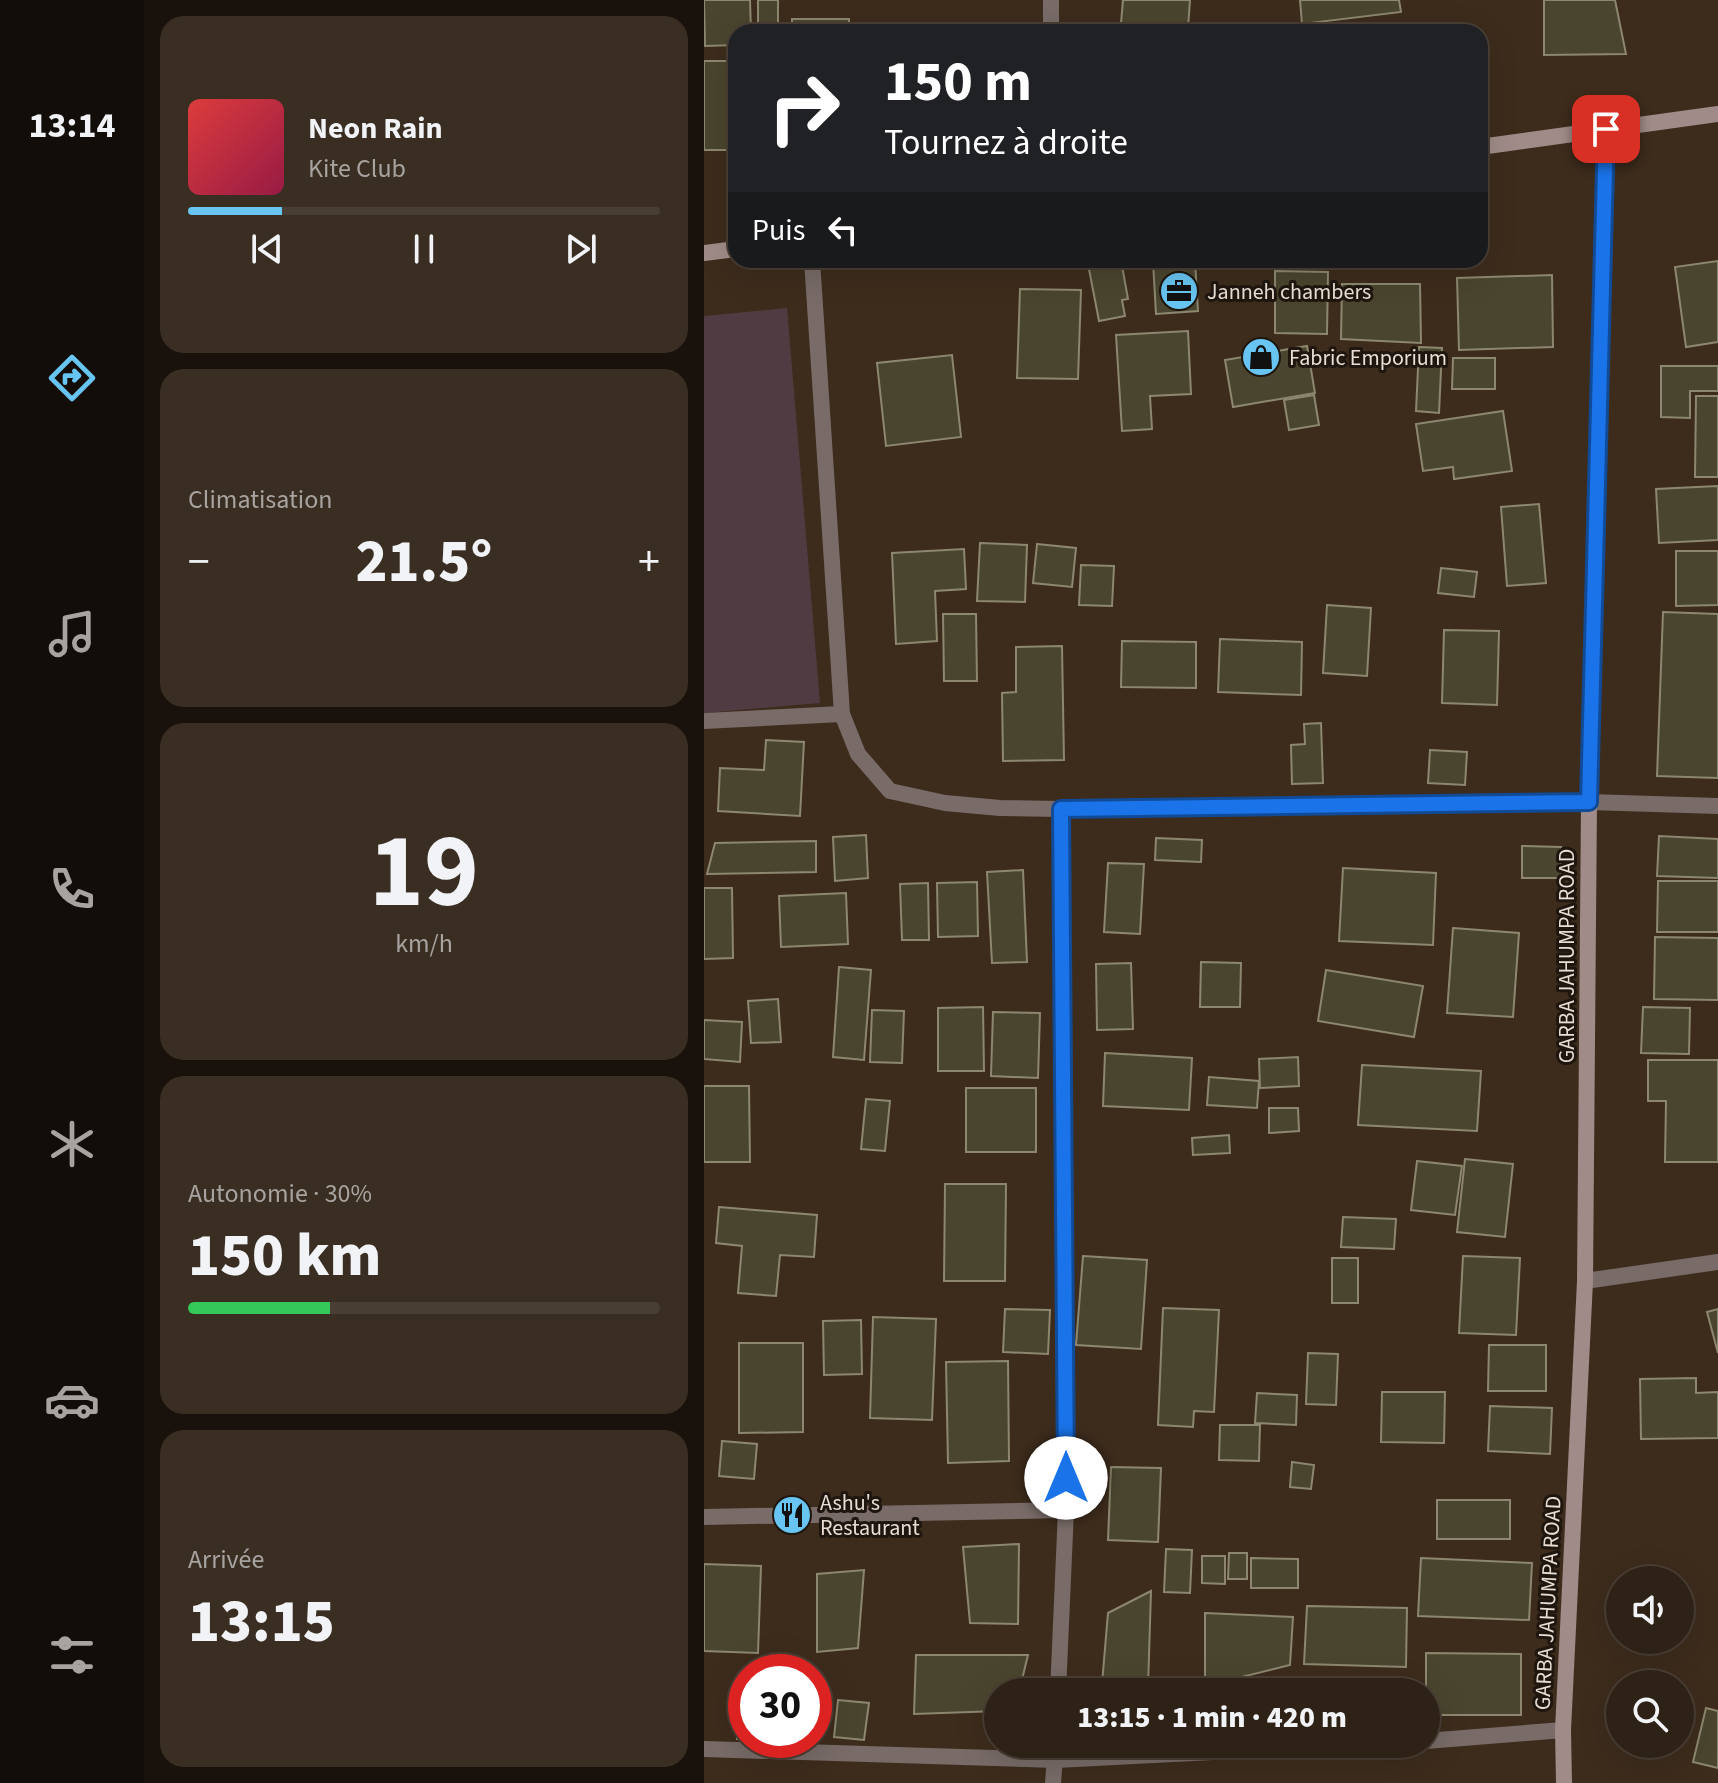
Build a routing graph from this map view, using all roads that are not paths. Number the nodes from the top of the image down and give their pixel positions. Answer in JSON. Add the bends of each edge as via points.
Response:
{"nodes":[{"id":1,"x":1051,"y":0,"type":"edge"},
{"id":2,"x":1051,"y":24,"type":"edge"},
{"id":3,"x":1718,"y":114,"type":"edge"},
{"id":4,"x":1606,"y":129,"type":"junction"},
{"id":5,"x":1488,"y":146,"type":"edge"},
{"id":6,"x":728,"y":250,"type":"edge"},
{"id":7,"x":704,"y":253,"type":"edge"},
{"id":8,"x":813,"y":268,"type":"edge"},
{"id":9,"x":842,"y":714,"type":"junction"},
{"id":10,"x":704,"y":721,"type":"edge"},
{"id":11,"x":1589,"y":802,"type":"junction"},
{"id":12,"x":1718,"y":806,"type":"edge"},
{"id":13,"x":1061,"y":809,"type":"junction"},
{"id":14,"x":1718,"y":1262,"type":"edge"},
{"id":15,"x":1585,"y":1281,"type":"junction"},
{"id":16,"x":1066,"y":1510,"type":"junction"},
{"id":17,"x":704,"y":1517,"type":"edge"},
{"id":18,"x":1059,"y":1678,"type":"edge"},
{"id":19,"x":1563,"y":1730,"type":"junction"},
{"id":20,"x":1440,"y":1740,"type":"edge"},
{"id":21,"x":704,"y":1749,"type":"edge"},
{"id":22,"x":984,"y":1751,"type":"edge"},
{"id":23,"x":1055,"y":1758,"type":"edge"},
{"id":24,"x":1053,"y":1783,"type":"edge"},
{"id":25,"x":1564,"y":1783,"type":"edge"}],
"edges":[{"from":1,"to":2,"type":"street"},
{"from":3,"to":4,"type":"street"},
{"from":4,"to":5,"type":"street"},
{"from":4,"to":11,"type":"street","name":"GARBA JAHUMPA ROAD"},
{"from":6,"to":7,"type":"street"},
{"from":8,"to":9,"type":"street"},
{"from":9,"to":10,"type":"street"},
{"from":9,"to":13,"type":"street","via":[[858,754],[890,791],[945,803]]},
{"from":11,"to":12,"type":"street"},
{"from":11,"to":13,"type":"street"},
{"from":11,"to":15,"type":"street","name":"GARBA JAHUMPA ROAD"},
{"from":13,"to":16,"type":"street"},
{"from":14,"to":15,"type":"street"},
{"from":15,"to":19,"type":"street","name":"GARBA JAHUMPA ROAD"},
{"from":16,"to":17,"type":"street"},
{"from":16,"to":18,"type":"street"},
{"from":19,"to":20,"type":"street"},
{"from":19,"to":25,"type":"street","name":"GARBA JAHUMPA ROAD"},
{"from":21,"to":22,"type":"street"},
{"from":23,"to":24,"type":"street"}]}
